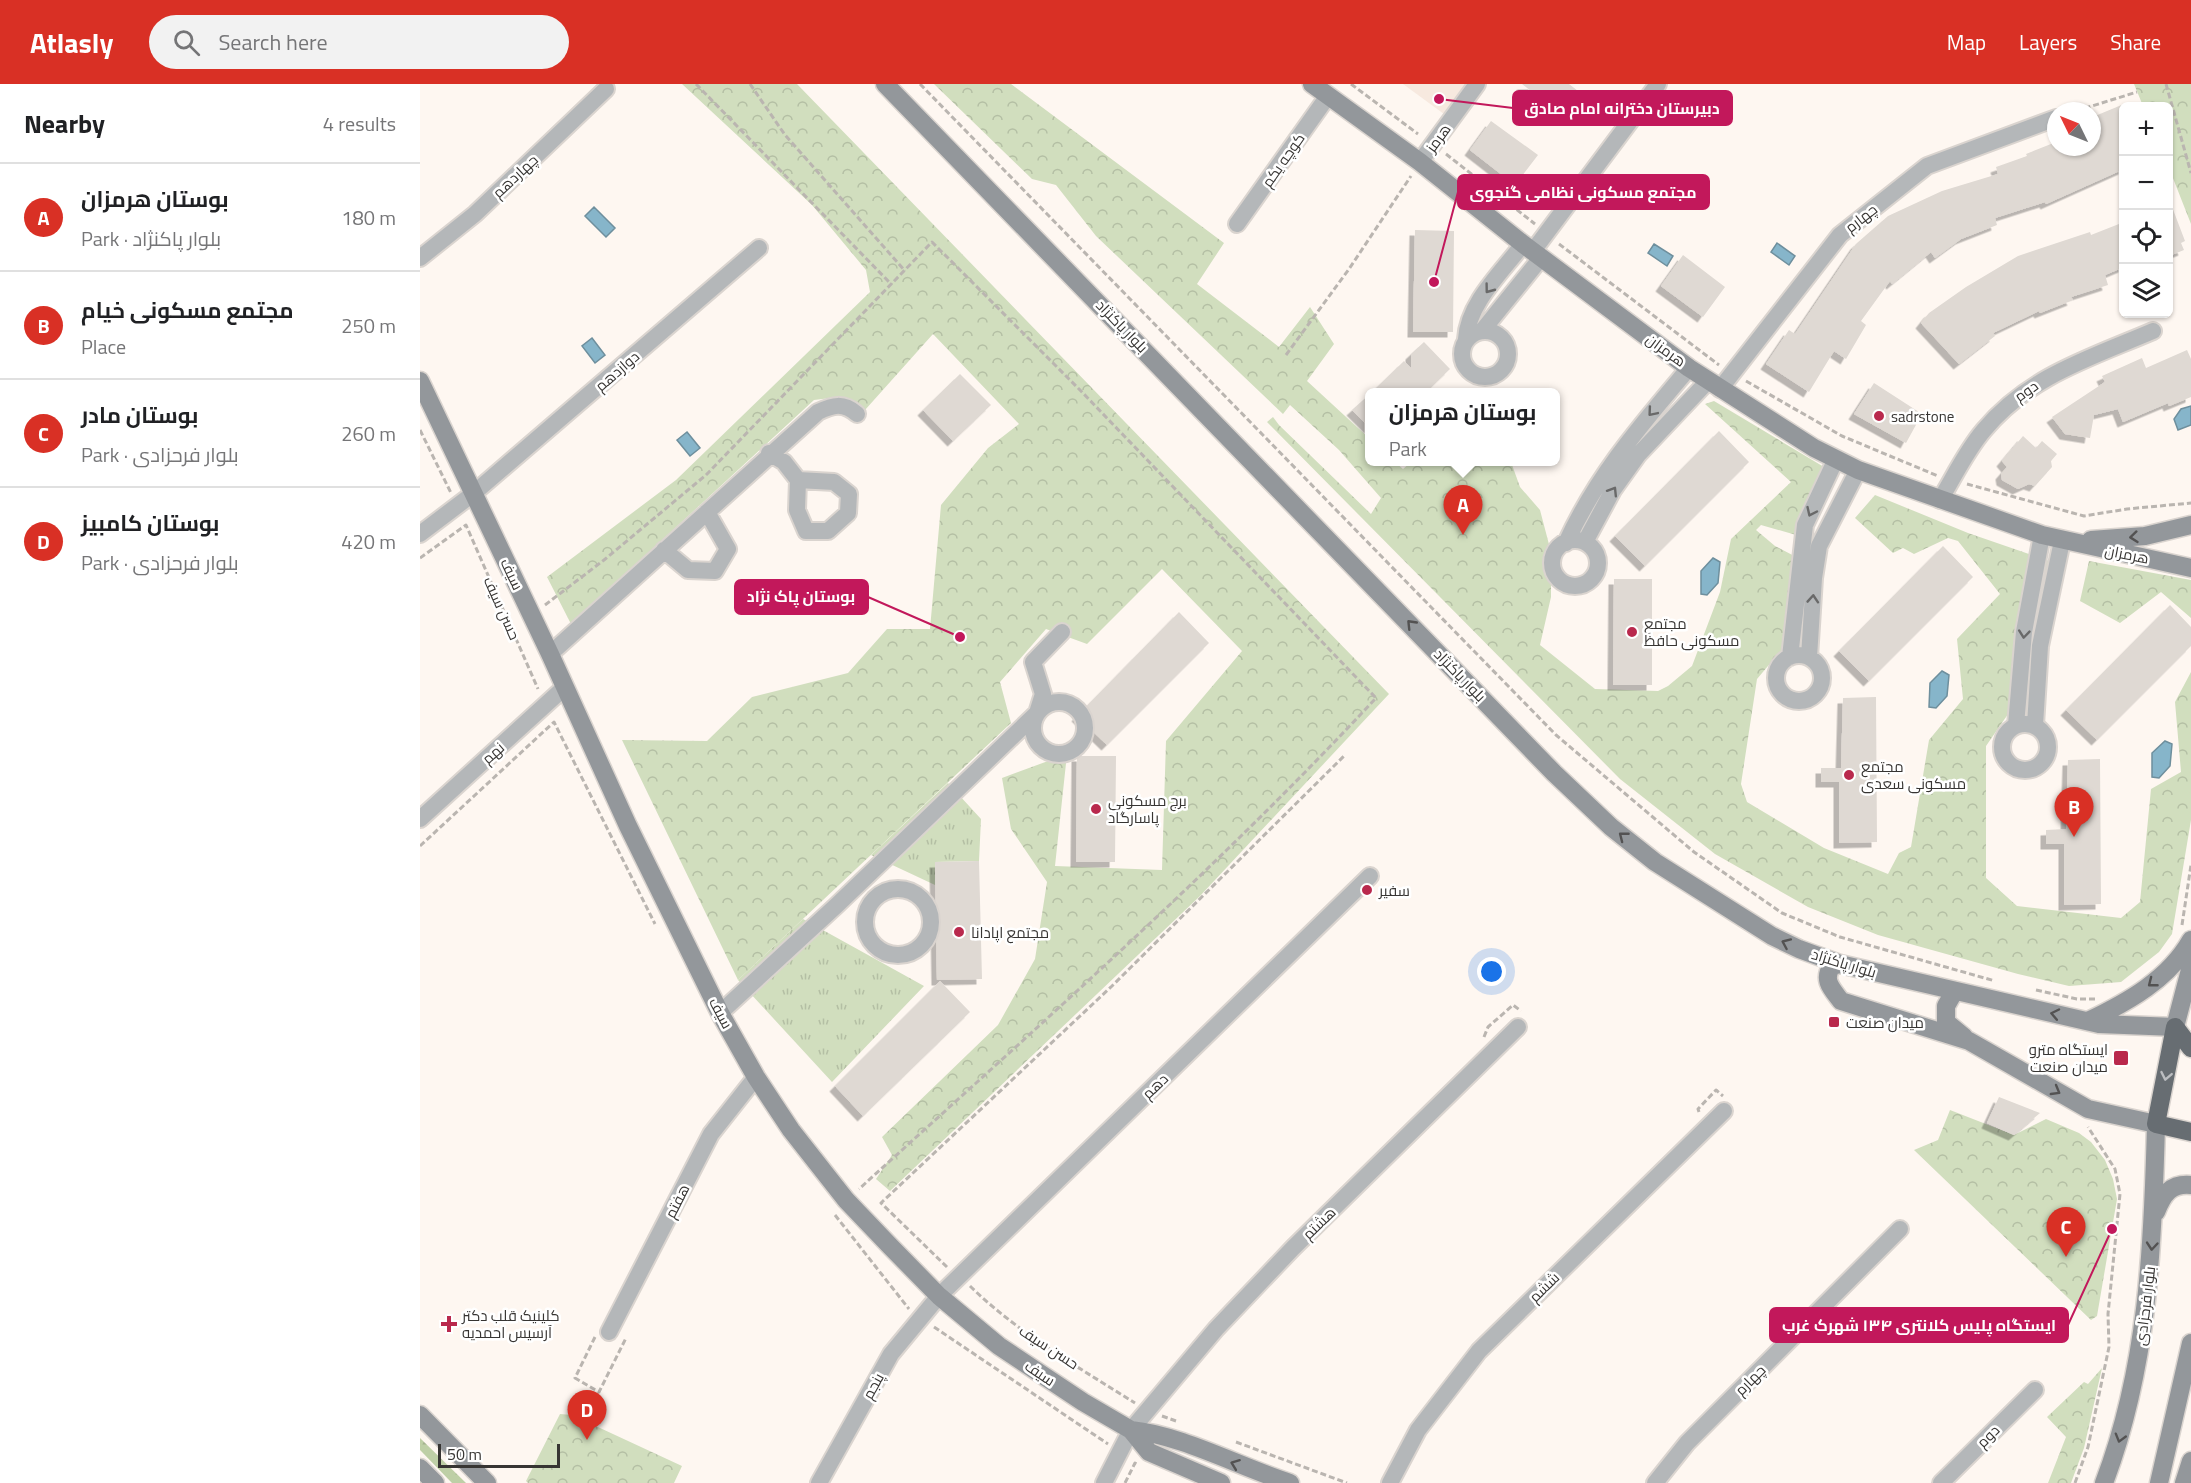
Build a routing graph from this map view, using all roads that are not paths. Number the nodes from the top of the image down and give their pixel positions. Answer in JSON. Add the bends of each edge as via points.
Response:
{"nodes":[{"id":1,"x":885,"y":84,"type":"edge"},
{"id":2,"x":1312,"y":84,"type":"edge"},
{"id":3,"x":1477,"y":84,"type":"edge"},
{"id":4,"x":1658,"y":84,"type":"edge"},
{"id":5,"x":606,"y":89,"type":"dead end"},
{"id":6,"x":1328,"y":96,"type":"junction"},
{"id":7,"x":2047,"y":121,"type":"edge"},
{"id":8,"x":1420,"y":162,"type":"junction"},
{"id":9,"x":1237,"y":224,"type":"dead end"},
{"id":10,"x":759,"y":248,"type":"dead end"},
{"id":11,"x":1532,"y":251,"type":"junction"},
{"id":12,"x":420,"y":258,"type":"edge"},
{"id":13,"x":1482,"y":331,"type":"junction"},
{"id":14,"x":2152,"y":332,"type":"dead end"},
{"id":15,"x":1466,"y":339,"type":"junction"},
{"id":16,"x":1689,"y":368,"type":"junction"},
{"id":17,"x":420,"y":381,"type":"edge"},
{"id":18,"x":1714,"y":385,"type":"junction"},
{"id":19,"x":856,"y":414,"type":"dead end"},
{"id":20,"x":1623,"y":447,"type":"junction"},
{"id":21,"x":770,"y":453,"type":"junction"},
{"id":22,"x":1638,"y":455,"type":"junction"},
{"id":23,"x":1836,"y":459,"type":"junction"},
{"id":24,"x":1858,"y":470,"type":"junction"},
{"id":25,"x":798,"y":480,"type":"dead end"},
{"id":26,"x":474,"y":493,"type":"junction"},
{"id":27,"x":1940,"y":500,"type":"junction"},
{"id":28,"x":707,"y":512,"type":"junction"},
{"id":29,"x":2191,"y":525,"type":"edge"},
{"id":30,"x":420,"y":534,"type":"edge"},
{"id":31,"x":2042,"y":536,"type":"junction"},
{"id":32,"x":2062,"y":541,"type":"junction"},
{"id":33,"x":1585,"y":542,"type":"junction"},
{"id":34,"x":1566,"y":543,"type":"junction"},
{"id":35,"x":1802,"y":543,"type":"junction"},
{"id":36,"x":1819,"y":546,"type":"junction"},
{"id":37,"x":664,"y":550,"type":"junction"},
{"id":38,"x":2191,"y":568,"type":"edge"},
{"id":39,"x":2028,"y":611,"type":"junction"},
{"id":40,"x":2045,"y":615,"type":"junction"},
{"id":41,"x":1062,"y":632,"type":"dead end"},
{"id":42,"x":550,"y":654,"type":"junction"},
{"id":43,"x":1790,"y":657,"type":"junction"},
{"id":44,"x":1809,"y":657,"type":"junction"},
{"id":45,"x":565,"y":687,"type":"junction"},
{"id":46,"x":2035,"y":725,"type":"junction"},
{"id":47,"x":2016,"y":726,"type":"junction"},
{"id":48,"x":420,"y":819,"type":"edge"},
{"id":49,"x":1370,"y":876,"type":"dead end"},
{"id":50,"x":837,"y":905,"type":"junction"},
{"id":51,"x":865,"y":916,"type":"junction"},
{"id":52,"x":2186,"y":934,"type":"edge"},
{"id":53,"x":1840,"y":964,"type":"junction"},
{"id":54,"x":2191,"y":966,"type":"edge"},
{"id":55,"x":1954,"y":992,"type":"junction"},
{"id":56,"x":720,"y":1013,"type":"junction"},
{"id":57,"x":2088,"y":1021,"type":"junction"},
{"id":58,"x":1518,"y":1027,"type":"dead end"},
{"id":59,"x":2183,"y":1029,"type":"edge"},
{"id":60,"x":1969,"y":1041,"type":"junction"},
{"id":61,"x":2191,"y":1048,"type":"edge"},
{"id":62,"x":756,"y":1077,"type":"junction"},
{"id":63,"x":1724,"y":1111,"type":"dead end"},
{"id":64,"x":2156,"y":1124,"type":"junction"},
{"id":65,"x":2191,"y":1132,"type":"edge"},
{"id":66,"x":2191,"y":1185,"type":"edge"},
{"id":67,"x":2155,"y":1216,"type":"junction"},
{"id":68,"x":1900,"y":1229,"type":"dead end"},
{"id":69,"x":939,"y":1296,"type":"junction"},
{"id":70,"x":609,"y":1332,"type":"dead end"},
{"id":71,"x":2191,"y":1343,"type":"edge"},
{"id":72,"x":2035,"y":1390,"type":"dead end"},
{"id":73,"x":420,"y":1415,"type":"edge"},
{"id":74,"x":1131,"y":1430,"type":"junction"},
{"id":75,"x":2191,"y":1461,"type":"edge"},
{"id":76,"x":420,"y":1468,"type":"edge"},
{"id":77,"x":435,"y":1483,"type":"edge"},
{"id":78,"x":487,"y":1483,"type":"edge"},
{"id":79,"x":819,"y":1483,"type":"edge"},
{"id":80,"x":1104,"y":1483,"type":"edge"},
{"id":81,"x":1221,"y":1483,"type":"edge"},
{"id":82,"x":1290,"y":1483,"type":"edge"},
{"id":83,"x":1390,"y":1483,"type":"edge"},
{"id":84,"x":1655,"y":1483,"type":"edge"},
{"id":85,"x":1941,"y":1483,"type":"edge"},
{"id":86,"x":2104,"y":1483,"type":"edge"},
{"id":87,"x":2159,"y":1483,"type":"edge"},
{"id":88,"x":2184,"y":1483,"type":"edge"}],
"edges":[{"from":53,"to":1,"type":"main road","name":"بلوار پاکنژاد","one_way":true,"via":[[1772,936],[1689,886],[1611,827],[1546,765]]},
{"from":2,"to":6,"type":"main road","name":"هرمزان"},
{"from":3,"to":8,"type":"street","name":"هرمز"},
{"from":4,"to":11,"type":"street"},
{"from":5,"to":12,"type":"street","name":"چهاردهم","via":[[475,214]]},
{"from":6,"to":8,"type":"main road","name":"هرمزان"},
{"from":6,"to":9,"type":"street","name":"کوچه یکم"},
{"from":7,"to":18,"type":"street","name":"چهارم","via":[[1927,166],[1840,235]]},
{"from":8,"to":11,"type":"main road","name":"هرمزان"},
{"from":10,"to":26,"type":"street","name":"دوازدهم"},
{"from":11,"to":13,"type":"street"},
{"from":11,"to":15,"type":"street","one_way":true,"via":[[1477,305],[1467,324]]},
{"from":11,"to":16,"type":"main road","name":"هرمزان"},
{"from":13,"to":15,"type":"street"},
{"from":13,"to":15,"type":"street","via":[[1501,337],[1508,350],[1505,366],[1493,375],[1478,376],[1466,368],[1461,353]]},
{"from":14,"to":27,"type":"street","name":"دوم","via":[[2057,372],[2009,403],[1978,437]]},
{"from":16,"to":18,"type":"main road","name":"هرمزان"},
{"from":16,"to":20,"type":"street","one_way":true},
{"from":17,"to":26,"type":"main road","name":"سیف"},
{"from":18,"to":22,"type":"street","name":"چهارم"},
{"from":18,"to":23,"type":"main road","name":"هرمزان"},
{"from":19,"to":21,"type":"street","via":[[848,406],[831,406],[818,412]]},
{"from":20,"to":22,"type":"street"},
{"from":20,"to":34,"type":"street","via":[[1583,505]]},
{"from":21,"to":25,"type":"street","via":[[784,462]]},
{"from":21,"to":28,"type":"street"},
{"from":33,"to":22,"type":"street","name":"چهارم","one_way":true,"via":[[1613,490]]},
{"from":23,"to":24,"type":"main road","name":"هرمزان"},
{"from":23,"to":35,"type":"street","one_way":true,"via":[[1805,525]]},
{"from":24,"to":27,"type":"main road","name":"هرمزان"},
{"from":24,"to":36,"type":"street"},
{"from":26,"to":30,"type":"street","name":"دوازدهم"},
{"from":26,"to":42,"type":"main road","name":"سیف"},
{"from":27,"to":31,"type":"main road","name":"هرمزان"},
{"from":28,"to":37,"type":"street"},
{"from":28,"to":37,"type":"street","via":[[728,549],[714,571],[688,570]]},
{"from":29,"to":32,"type":"main road","name":"هرمزان","one_way":true,"via":[[2145,536]]},
{"from":31,"to":32,"type":"main road","name":"هرمزان"},
{"from":31,"to":39,"type":"street"},
{"from":32,"to":38,"type":"main road","name":"هرمزان"},
{"from":32,"to":40,"type":"street"},
{"from":33,"to":34,"type":"street"},
{"from":33,"to":34,"type":"street","via":[[1596,553],[1598,568],[1590,581],[1576,587],[1562,582],[1553,571],[1553,556]]},
{"from":35,"to":36,"type":"street"},
{"from":35,"to":43,"type":"street"},
{"from":44,"to":36,"type":"street","one_way":true},
{"from":37,"to":42,"type":"street"},
{"from":39,"to":40,"type":"street"},
{"from":39,"to":47,"type":"street","one_way":true},
{"from":40,"to":46,"type":"street"},
{"from":41,"to":50,"type":"street","via":[[1034,662],[1043,694],[1037,713]]},
{"from":42,"to":45,"type":"main road","name":"سیف"},
{"from":43,"to":44,"type":"street"},
{"from":43,"to":44,"type":"street","via":[[1777,671],[1777,686],[1786,698],[1800,702],[1814,696],[1822,683],[1820,668]]},
{"from":45,"to":48,"type":"street","name":"نهم"},
{"from":45,"to":56,"type":"main road","name":"سیف"},
{"from":46,"to":47,"type":"street"},
{"from":46,"to":47,"type":"street","via":[[2046,736],[2048,751],[2040,765],[2026,770],[2011,766],[2002,754],[2003,739]]},
{"from":49,"to":69,"type":"street","name":"دهم"},
{"from":50,"to":51,"type":"street"},
{"from":50,"to":56,"type":"street"},
{"from":51,"to":51,"type":"street","via":[[868,937],[893,956],[923,945],[932,926],[927,905],[920,896],[898,888],[876,896]]},
{"from":52,"to":57,"type":"main road","one_way":true,"via":[[2174,963],[2155,981]]},
{"from":53,"to":55,"type":"main road","name":"بلوار پاکنژاد"},
{"from":53,"to":60,"type":"main road","via":[[1832,966],[1827,980],[1841,1001]]},
{"from":54,"to":59,"type":"main road"},
{"from":57,"to":55,"type":"main road","name":"بلوار پاکنژاد","one_way":true},
{"from":55,"to":60,"type":"main road","via":[[1946,1006],[1947,1022]]},
{"from":56,"to":62,"type":"main road","name":"سیف"},
{"from":57,"to":59,"type":"main road","name":"بلوار پاکنژاد"},
{"from":58,"to":74,"type":"street","name":"هشتم","via":[[1278,1264],[1216,1329]]},
{"from":59,"to":61,"type":"highway"},
{"from":59,"to":64,"type":"highway","one_way":true},
{"from":60,"to":64,"type":"main road","one_way":true,"via":[[2088,1109]]},
{"from":62,"to":69,"type":"main road","name":"سیف","via":[[791,1130],[846,1200]]},
{"from":62,"to":70,"type":"street","name":"هفتم","via":[[711,1134]]},
{"from":63,"to":83,"type":"street","name":"ششم","via":[[1479,1352],[1419,1430]]},
{"from":64,"to":65,"type":"highway"},
{"from":64,"to":67,"type":"main road","name":"بلوار فرحزادی"},
{"from":66,"to":67,"type":"main road","via":[[2171,1188],[2160,1200]]},
{"from":67,"to":86,"type":"main road","name":"بلوار فرحزادی","one_way":true,"via":[[2136,1374],[2118,1448]]},
{"from":68,"to":84,"type":"street","name":"چهارم","via":[[1687,1443]]},
{"from":69,"to":74,"type":"main road","name":"سیف","via":[[1032,1369]]},
{"from":69,"to":79,"type":"street","name":"پنجم","via":[[891,1354]]},
{"from":71,"to":87,"type":"main road"},
{"from":72,"to":85,"type":"street","name":"دوم"},
{"from":73,"to":78,"type":"main road"},
{"from":74,"to":80,"type":"street","name":"هشتم"},
{"from":74,"to":81,"type":"main road","name":"سیف","via":[[1149,1452]]},
{"from":82,"to":74,"type":"main road","one_way":true,"via":[[1158,1433]]},
{"from":75,"to":88,"type":"main road"},
{"from":76,"to":77,"type":"main road"}]}
